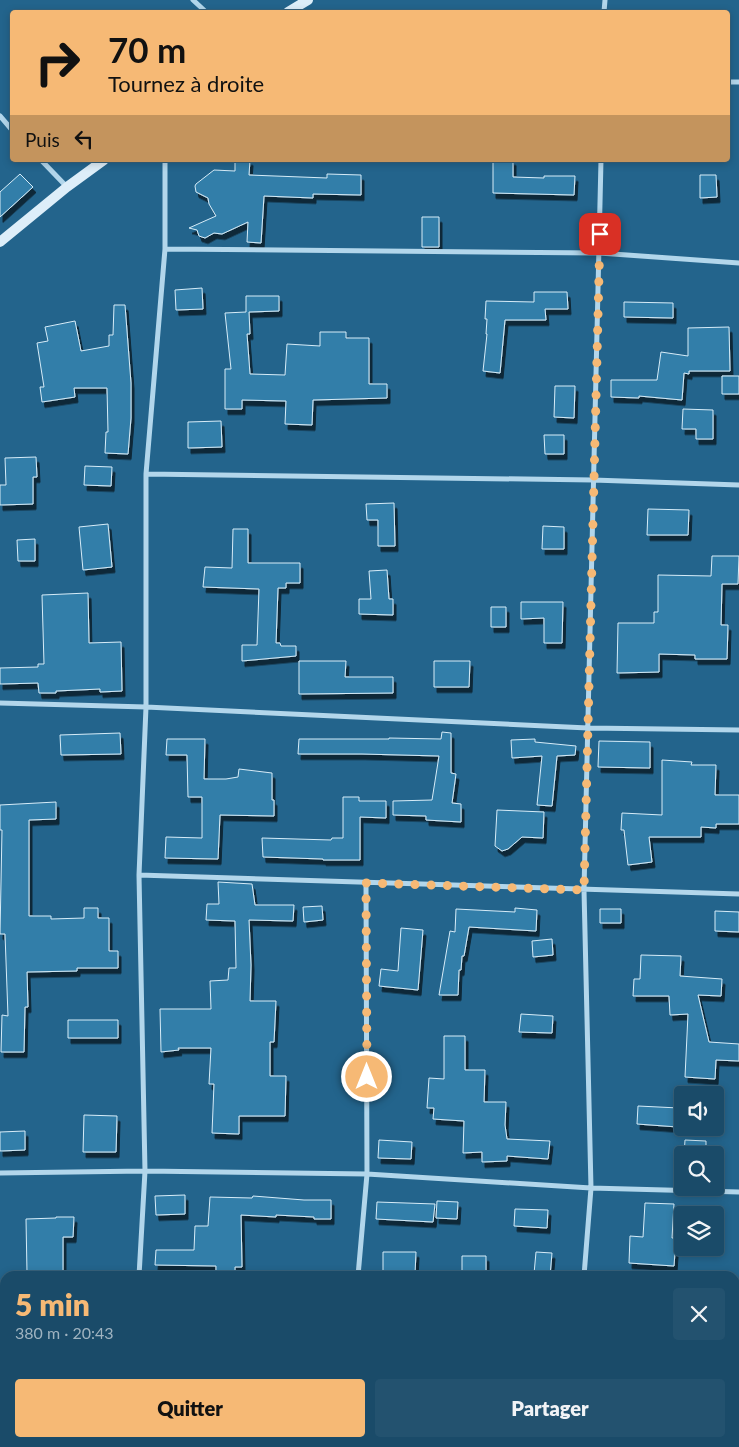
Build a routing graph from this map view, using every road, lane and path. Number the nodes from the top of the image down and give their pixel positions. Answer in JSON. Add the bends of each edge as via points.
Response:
{"nodes":[{"id":1,"x":193,"y":0,"type":"edge"},
{"id":2,"x":308,"y":0,"type":"edge"},
{"id":3,"x":204,"y":10,"type":"edge"},
{"id":4,"x":291,"y":10,"type":"edge"},
{"id":5,"x":0,"y":116,"type":"edge"},
{"id":6,"x":10,"y":128,"type":"edge"},
{"id":7,"x":43,"y":162,"type":"edge"},
{"id":8,"x":101,"y":162,"type":"edge"},
{"id":9,"x":165,"y":162,"type":"edge"},
{"id":10,"x":601,"y":162,"type":"edge"},
{"id":11,"x":67,"y":187,"type":"junction"},
{"id":12,"x":0,"y":242,"type":"edge"},
{"id":13,"x":165,"y":249,"type":"junction"},
{"id":14,"x":600,"y":253,"type":"junction"},
{"id":15,"x":739,"y":263,"type":"edge"},
{"id":16,"x":146,"y":474,"type":"junction"},
{"id":17,"x":594,"y":480,"type":"junction"},
{"id":18,"x":739,"y":485,"type":"edge"},
{"id":19,"x":0,"y":703,"type":"edge"},
{"id":20,"x":146,"y":707,"type":"junction"},
{"id":21,"x":588,"y":728,"type":"junction"},
{"id":22,"x":739,"y":730,"type":"edge"},
{"id":23,"x":139,"y":875,"type":"junction"},
{"id":24,"x":366,"y":883,"type":"junction"},
{"id":25,"x":584,"y":890,"type":"junction"},
{"id":26,"x":739,"y":894,"type":"edge"},
{"id":27,"x":145,"y":1171,"type":"junction"},
{"id":28,"x":0,"y":1172,"type":"edge"},
{"id":29,"x":367,"y":1174,"type":"junction"},
{"id":30,"x":591,"y":1188,"type":"junction"},
{"id":31,"x":739,"y":1192,"type":"edge"},
{"id":32,"x":139,"y":1271,"type":"edge"},
{"id":33,"x":358,"y":1271,"type":"edge"},
{"id":34,"x":584,"y":1271,"type":"edge"}],
"edges":[{"from":1,"to":3,"type":"street"},
{"from":2,"to":4,"type":"street"},
{"from":5,"to":6,"type":"street"},
{"from":7,"to":11,"type":"street"},
{"from":8,"to":11,"type":"street"},
{"from":9,"to":13,"type":"street"},
{"from":10,"to":14,"type":"street"},
{"from":11,"to":12,"type":"street"},
{"from":13,"to":14,"type":"street"},
{"from":13,"to":16,"type":"street"},
{"from":14,"to":15,"type":"street"},
{"from":14,"to":17,"type":"street"},
{"from":16,"to":17,"type":"street"},
{"from":16,"to":20,"type":"street"},
{"from":17,"to":18,"type":"street"},
{"from":17,"to":21,"type":"street"},
{"from":19,"to":20,"type":"street"},
{"from":20,"to":21,"type":"street"},
{"from":20,"to":23,"type":"street"},
{"from":21,"to":22,"type":"street"},
{"from":21,"to":25,"type":"street"},
{"from":23,"to":24,"type":"street"},
{"from":23,"to":27,"type":"street"},
{"from":24,"to":25,"type":"street"},
{"from":24,"to":29,"type":"street"},
{"from":25,"to":26,"type":"street"},
{"from":25,"to":30,"type":"street"},
{"from":27,"to":28,"type":"street"},
{"from":27,"to":29,"type":"street"},
{"from":27,"to":32,"type":"street"},
{"from":29,"to":30,"type":"street"},
{"from":29,"to":33,"type":"street"},
{"from":30,"to":31,"type":"street"},
{"from":30,"to":34,"type":"street"}]}
